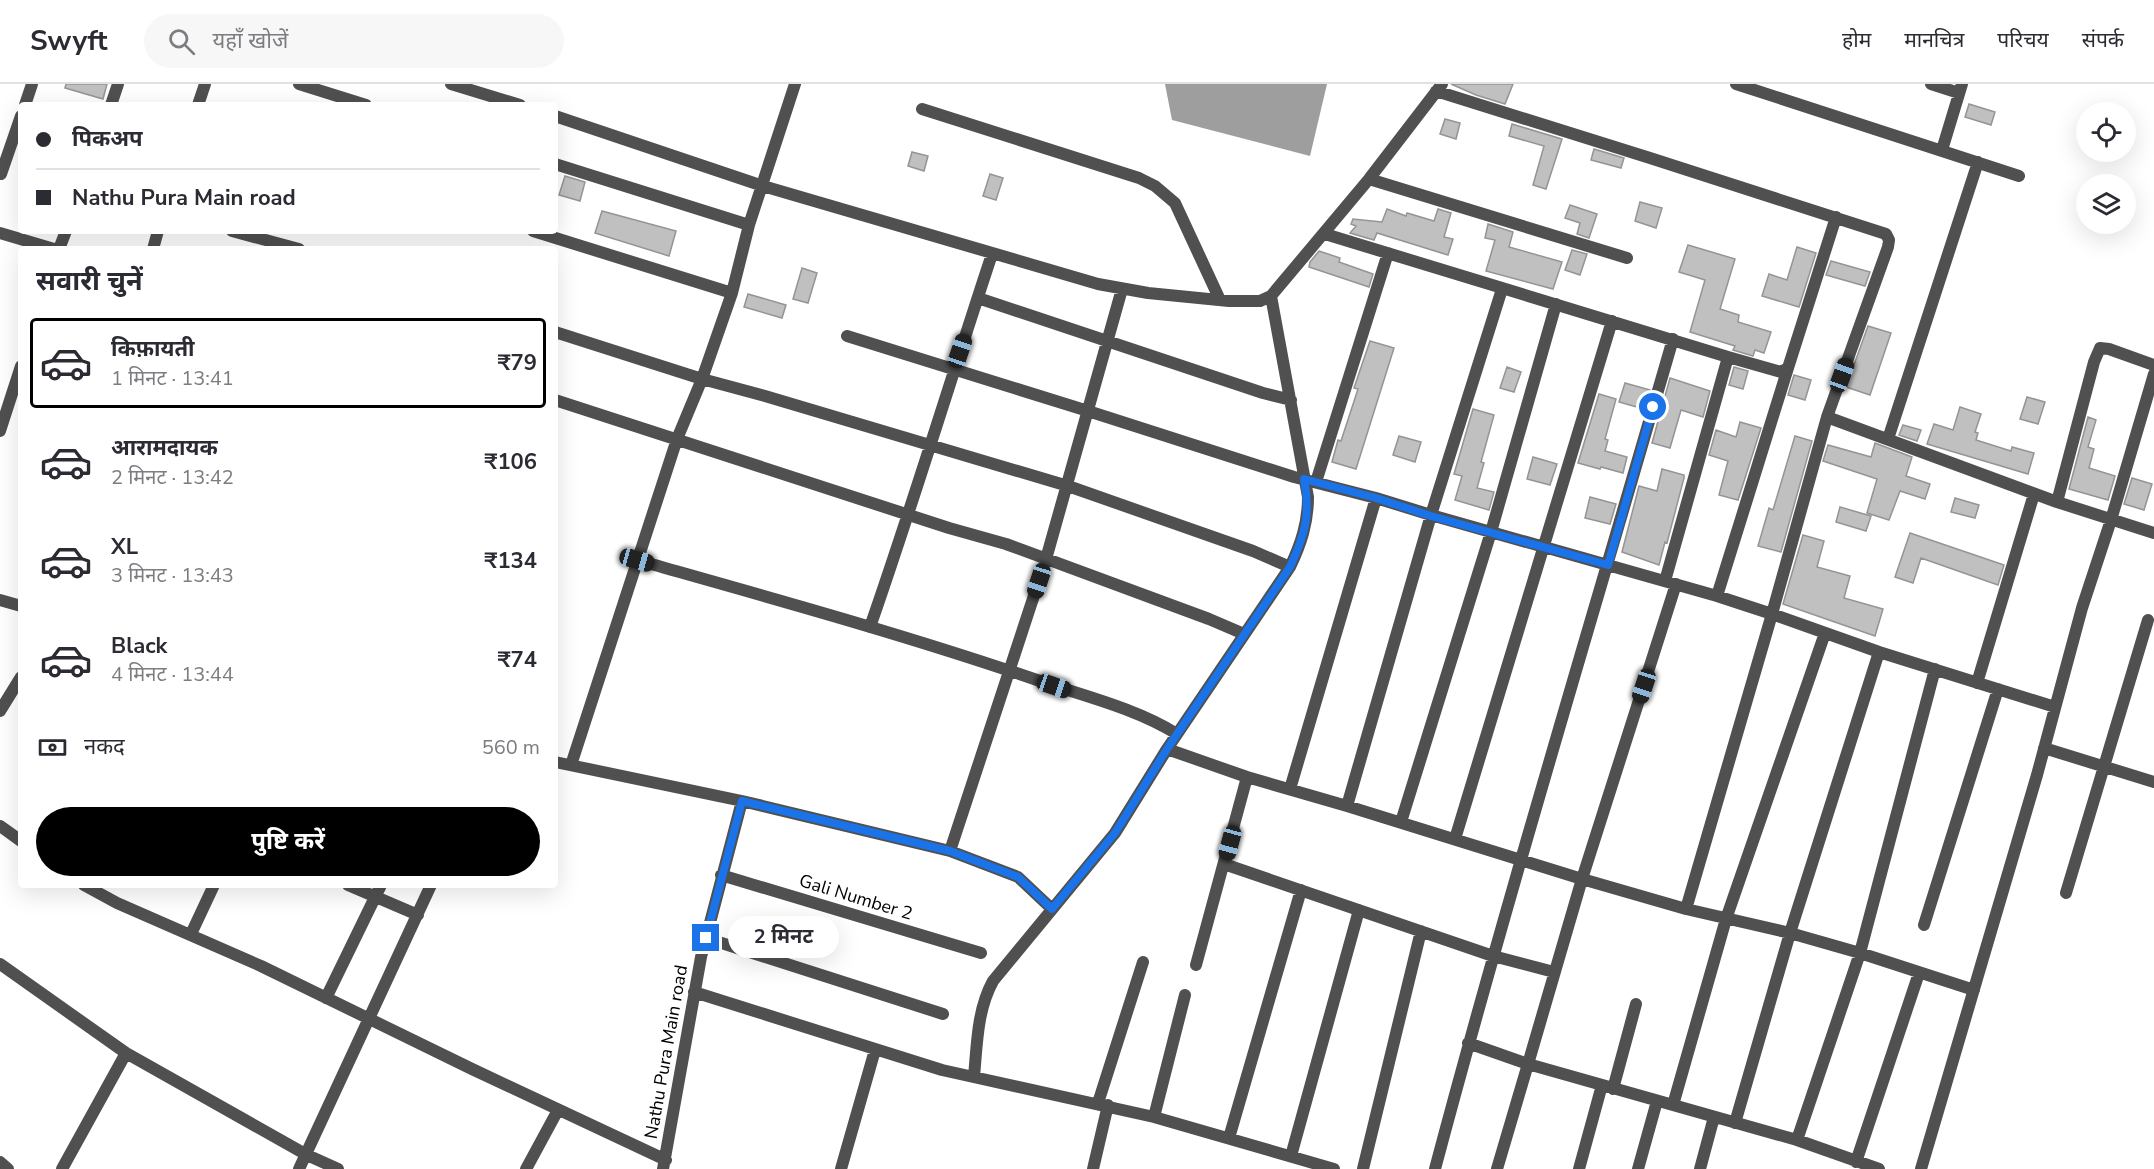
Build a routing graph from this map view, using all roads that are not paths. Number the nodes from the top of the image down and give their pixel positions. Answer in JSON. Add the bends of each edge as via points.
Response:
{"nodes":[{"id":1,"x":32,"y":84,"type":"edge"},
{"id":2,"x":118,"y":84,"type":"edge"},
{"id":3,"x":205,"y":84,"type":"edge"},
{"id":4,"x":299,"y":84,"type":"edge"},
{"id":5,"x":451,"y":84,"type":"edge"},
{"id":6,"x":795,"y":84,"type":"edge"},
{"id":7,"x":1736,"y":84,"type":"edge"},
{"id":8,"x":1931,"y":84,"type":"edge"},
{"id":9,"x":1439,"y":88,"type":"edge"},
{"id":10,"x":1960,"y":88,"type":"edge"},
{"id":11,"x":1775,"y":90,"type":"edge"},
{"id":12,"x":26,"y":102,"type":"edge"},
{"id":13,"x":112,"y":102,"type":"edge"},
{"id":14,"x":199,"y":102,"type":"edge"},
{"id":15,"x":356,"y":102,"type":"edge"},
{"id":16,"x":510,"y":102,"type":"edge"},
{"id":17,"x":922,"y":109,"type":"dead end"},
{"id":18,"x":558,"y":117,"type":"edge"},
{"id":19,"x":18,"y":125,"type":"edge"},
{"id":20,"x":1941,"y":150,"type":"junction"},
{"id":21,"x":1978,"y":162,"type":"junction"},
{"id":22,"x":558,"y":165,"type":"edge"},
{"id":23,"x":1,"y":174,"type":"edge"},
{"id":24,"x":2019,"y":176,"type":"dead end"},
{"id":25,"x":1370,"y":179,"type":"junction"},
{"id":26,"x":763,"y":186,"type":"junction"},
{"id":27,"x":1836,"y":217,"type":"junction"},
{"id":28,"x":749,"y":225,"type":"junction"},
{"id":29,"x":0,"y":233,"type":"edge"},
{"id":30,"x":243,"y":234,"type":"edge"},
{"id":31,"x":542,"y":234,"type":"edge"},
{"id":32,"x":1325,"y":234,"type":"junction"},
{"id":33,"x":44,"y":246,"type":"edge"},
{"id":34,"x":287,"y":246,"type":"edge"},
{"id":35,"x":992,"y":254,"type":"junction"},
{"id":36,"x":1388,"y":254,"type":"junction"},
{"id":37,"x":1627,"y":258,"type":"dead end"},
{"id":38,"x":1122,"y":289,"type":"junction"},
{"id":39,"x":1502,"y":289,"type":"junction"},
{"id":40,"x":732,"y":293,"type":"junction"},
{"id":41,"x":978,"y":298,"type":"junction"},
{"id":42,"x":1265,"y":299,"type":"junction"},
{"id":43,"x":1225,"y":300,"type":"junction"},
{"id":44,"x":1557,"y":304,"type":"junction"},
{"id":45,"x":1612,"y":321,"type":"junction"},
{"id":46,"x":558,"y":333,"type":"edge"},
{"id":47,"x":847,"y":336,"type":"dead end"},
{"id":48,"x":1673,"y":339,"type":"junction"},
{"id":49,"x":1108,"y":342,"type":"junction"},
{"id":50,"x":1728,"y":357,"type":"junction"},
{"id":51,"x":2154,"y":365,"type":"edge"},
{"id":52,"x":1788,"y":368,"type":"junction"},
{"id":53,"x":954,"y":369,"type":"junction"},
{"id":54,"x":2154,"y":374,"type":"edge"},
{"id":55,"x":18,"y":375,"type":"edge"},
{"id":56,"x":702,"y":379,"type":"junction"},
{"id":57,"x":1287,"y":399,"type":"junction"},
{"id":58,"x":558,"y":401,"type":"edge"},
{"id":59,"x":1088,"y":411,"type":"junction"},
{"id":60,"x":1827,"y":417,"type":"junction"},
{"id":61,"x":0,"y":431,"type":"edge"},
{"id":62,"x":677,"y":439,"type":"junction"},
{"id":63,"x":1888,"y":440,"type":"junction"},
{"id":64,"x":929,"y":446,"type":"junction"},
{"id":65,"x":1305,"y":479,"type":"junction"},
{"id":66,"x":1068,"y":486,"type":"junction"},
{"id":67,"x":2034,"y":494,"type":"junction"},
{"id":68,"x":1376,"y":498,"type":"junction"},
{"id":69,"x":2057,"y":502,"type":"junction"},
{"id":70,"x":909,"y":515,"type":"junction"},
{"id":71,"x":1431,"y":516,"type":"junction"},
{"id":72,"x":2111,"y":520,"type":"junction"},
{"id":73,"x":1491,"y":532,"type":"junction"},
{"id":74,"x":2154,"y":533,"type":"edge"},
{"id":75,"x":1543,"y":547,"type":"junction"},
{"id":76,"x":1046,"y":559,"type":"junction"},
{"id":77,"x":637,"y":560,"type":"junction"},
{"id":78,"x":1285,"y":565,"type":"junction"},
{"id":79,"x":1608,"y":565,"type":"junction"},
{"id":80,"x":1671,"y":583,"type":"junction"},
{"id":81,"x":1716,"y":596,"type":"junction"},
{"id":82,"x":0,"y":600,"type":"edge"},
{"id":83,"x":18,"y":605,"type":"edge"},
{"id":84,"x":1772,"y":614,"type":"junction"},
{"id":85,"x":2148,"y":620,"type":"dead end"},
{"id":86,"x":870,"y":627,"type":"junction"},
{"id":87,"x":1238,"y":632,"type":"junction"},
{"id":88,"x":1825,"y":633,"type":"junction"},
{"id":89,"x":1879,"y":652,"type":"junction"},
{"id":90,"x":1935,"y":669,"type":"junction"},
{"id":91,"x":1009,"y":670,"type":"junction"},
{"id":92,"x":18,"y":682,"type":"edge"},
{"id":93,"x":1977,"y":682,"type":"junction"},
{"id":94,"x":1998,"y":689,"type":"junction"},
{"id":95,"x":2055,"y":707,"type":"junction"},
{"id":96,"x":0,"y":711,"type":"edge"},
{"id":97,"x":1175,"y":733,"type":"junction"},
{"id":98,"x":2044,"y":748,"type":"junction"},
{"id":99,"x":1167,"y":749,"type":"junction"},
{"id":100,"x":558,"y":763,"type":"edge"},
{"id":101,"x":571,"y":765,"type":"junction"},
{"id":102,"x":2104,"y":767,"type":"junction"},
{"id":103,"x":1247,"y":777,"type":"junction"},
{"id":104,"x":2154,"y":782,"type":"edge"},
{"id":105,"x":1290,"y":789,"type":"junction"},
{"id":106,"x":742,"y":801,"type":"junction"},
{"id":107,"x":1347,"y":806,"type":"junction"},
{"id":108,"x":1401,"y":822,"type":"junction"},
{"id":109,"x":0,"y":826,"type":"edge"},
{"id":110,"x":18,"y":839,"type":"edge"},
{"id":111,"x":1455,"y":839,"type":"junction"},
{"id":112,"x":950,"y":851,"type":"junction"},
{"id":113,"x":1522,"y":860,"type":"junction"},
{"id":114,"x":1224,"y":864,"type":"junction"},
{"id":115,"x":721,"y":875,"type":"junction"},
{"id":116,"x":1582,"y":879,"type":"junction"},
{"id":117,"x":90,"y":888,"type":"edge"},
{"id":118,"x":213,"y":888,"type":"edge"},
{"id":119,"x":363,"y":888,"type":"edge"},
{"id":120,"x":430,"y":888,"type":"edge"},
{"id":121,"x":1301,"y":890,"type":"junction"},
{"id":122,"x":378,"y":891,"type":"edge"},
{"id":123,"x":2066,"y":893,"type":"dead end"},
{"id":124,"x":1050,"y":907,"type":"junction"},
{"id":125,"x":1686,"y":909,"type":"junction"},
{"id":126,"x":1359,"y":910,"type":"junction"},
{"id":127,"x":418,"y":915,"type":"junction"},
{"id":128,"x":1726,"y":919,"type":"junction"},
{"id":129,"x":1924,"y":925,"type":"dead end"},
{"id":130,"x":1421,"y":931,"type":"junction"},
{"id":131,"x":1790,"y":933,"type":"junction"},
{"id":132,"x":191,"y":934,"type":"junction"},
{"id":133,"x":706,"y":938,"type":"junction"},
{"id":134,"x":981,"y":953,"type":"dead end"},
{"id":135,"x":1860,"y":953,"type":"junction"},
{"id":136,"x":1493,"y":956,"type":"junction"},
{"id":137,"x":1143,"y":962,"type":"dead end"},
{"id":138,"x":0,"y":964,"type":"edge"},
{"id":139,"x":1196,"y":965,"type":"dead end"},
{"id":140,"x":1554,"y":972,"type":"junction"},
{"id":141,"x":1919,"y":972,"type":"junction"},
{"id":142,"x":1974,"y":990,"type":"junction"},
{"id":143,"x":694,"y":992,"type":"junction"},
{"id":144,"x":1185,"y":995,"type":"dead end"},
{"id":145,"x":326,"y":998,"type":"junction"},
{"id":146,"x":1636,"y":1004,"type":"dead end"},
{"id":147,"x":943,"y":1014,"type":"dead end"},
{"id":148,"x":368,"y":1018,"type":"junction"},
{"id":149,"x":1468,"y":1043,"type":"junction"},
{"id":150,"x":875,"y":1050,"type":"junction"},
{"id":151,"x":126,"y":1053,"type":"junction"},
{"id":152,"x":1528,"y":1064,"type":"junction"},
{"id":153,"x":970,"y":1077,"type":"junction"},
{"id":154,"x":1608,"y":1087,"type":"junction"},
{"id":155,"x":1657,"y":1101,"type":"junction"},
{"id":156,"x":1103,"y":1104,"type":"junction"},
{"id":157,"x":1673,"y":1105,"type":"junction"},
{"id":158,"x":558,"y":1110,"type":"junction"},
{"id":159,"x":1154,"y":1117,"type":"junction"},
{"id":160,"x":1714,"y":1117,"type":"junction"},
{"id":161,"x":1735,"y":1123,"type":"junction"},
{"id":162,"x":1228,"y":1138,"type":"junction"},
{"id":163,"x":1797,"y":1140,"type":"junction"},
{"id":164,"x":307,"y":1155,"type":"junction"},
{"id":165,"x":1291,"y":1156,"type":"junction"},
{"id":166,"x":0,"y":1162,"type":"edge"},
{"id":167,"x":1856,"y":1162,"type":"junction"},
{"id":168,"x":664,"y":1164,"type":"edge"},
{"id":169,"x":9,"y":1169,"type":"edge"},
{"id":170,"x":62,"y":1169,"type":"edge"},
{"id":171,"x":299,"y":1169,"type":"edge"},
{"id":172,"x":338,"y":1169,"type":"edge"},
{"id":173,"x":526,"y":1169,"type":"edge"},
{"id":174,"x":841,"y":1169,"type":"edge"},
{"id":175,"x":1093,"y":1169,"type":"edge"},
{"id":176,"x":1334,"y":1169,"type":"edge"},
{"id":177,"x":1363,"y":1169,"type":"edge"},
{"id":178,"x":1435,"y":1169,"type":"edge"},
{"id":179,"x":1497,"y":1169,"type":"edge"},
{"id":180,"x":1579,"y":1169,"type":"edge"},
{"id":181,"x":1638,"y":1169,"type":"edge"},
{"id":182,"x":1700,"y":1169,"type":"edge"},
{"id":183,"x":1879,"y":1169,"type":"edge"},
{"id":184,"x":1921,"y":1169,"type":"edge"}],
"edges":[{"from":1,"to":12,"type":"street"},
{"from":2,"to":13,"type":"street"},
{"from":3,"to":14,"type":"street"},
{"from":4,"to":15,"type":"street"},
{"from":5,"to":16,"type":"street"},
{"from":6,"to":26,"type":"street"},
{"from":7,"to":11,"type":"street"},
{"from":8,"to":10,"type":"street"},
{"from":9,"to":25,"type":"street"},
{"from":9,"to":27,"type":"street"},
{"from":10,"to":20,"type":"street"},
{"from":11,"to":20,"type":"street"},
{"from":17,"to":43,"type":"street","via":[[1155,186],[1175,202]]},
{"from":18,"to":26,"type":"street"},
{"from":19,"to":23,"type":"street"},
{"from":20,"to":21,"type":"street"},
{"from":21,"to":24,"type":"street"},
{"from":21,"to":63,"type":"street"},
{"from":22,"to":28,"type":"street"},
{"from":25,"to":32,"type":"street"},
{"from":25,"to":37,"type":"street"},
{"from":26,"to":28,"type":"street"},
{"from":26,"to":35,"type":"street"},
{"from":27,"to":52,"type":"street"},
{"from":27,"to":60,"type":"street","via":[[1879,230],[1889,240]]},
{"from":28,"to":40,"type":"street"},
{"from":29,"to":33,"type":"street"},
{"from":30,"to":34,"type":"street"},
{"from":31,"to":40,"type":"street"},
{"from":32,"to":36,"type":"street"},
{"from":32,"to":42,"type":"street"},
{"from":35,"to":38,"type":"street"},
{"from":35,"to":41,"type":"street"},
{"from":36,"to":39,"type":"street"},
{"from":36,"to":65,"type":"street"},
{"from":38,"to":43,"type":"street"},
{"from":38,"to":49,"type":"street"},
{"from":39,"to":44,"type":"street"},
{"from":39,"to":71,"type":"street"},
{"from":40,"to":56,"type":"street"},
{"from":41,"to":49,"type":"street"},
{"from":41,"to":53,"type":"street"},
{"from":42,"to":43,"type":"street"},
{"from":42,"to":57,"type":"street"},
{"from":44,"to":45,"type":"street"},
{"from":44,"to":73,"type":"street"},
{"from":45,"to":48,"type":"street"},
{"from":45,"to":75,"type":"street"},
{"from":46,"to":56,"type":"street"},
{"from":47,"to":53,"type":"street"},
{"from":48,"to":50,"type":"street"},
{"from":48,"to":79,"type":"street"},
{"from":49,"to":57,"type":"street"},
{"from":49,"to":59,"type":"street"},
{"from":50,"to":52,"type":"street","via":[[1781,372]]},
{"from":50,"to":80,"type":"street"},
{"from":51,"to":69,"type":"street","via":[[2109,349],[2100,348],[2096,353]]},
{"from":52,"to":81,"type":"street"},
{"from":53,"to":59,"type":"street"},
{"from":53,"to":64,"type":"street"},
{"from":54,"to":72,"type":"street"},
{"from":55,"to":61,"type":"street"},
{"from":56,"to":62,"type":"street"},
{"from":56,"to":64,"type":"street"},
{"from":57,"to":65,"type":"street"},
{"from":58,"to":62,"type":"street"},
{"from":59,"to":65,"type":"street"},
{"from":59,"to":66,"type":"street"},
{"from":60,"to":63,"type":"street"},
{"from":60,"to":84,"type":"street"},
{"from":62,"to":70,"type":"street"},
{"from":62,"to":77,"type":"street"},
{"from":63,"to":67,"type":"street"},
{"from":64,"to":66,"type":"street"},
{"from":64,"to":70,"type":"street"},
{"from":65,"to":68,"type":"street"},
{"from":65,"to":78,"type":"street","via":[[1308,516],[1301,542]]},
{"from":66,"to":76,"type":"street"},
{"from":66,"to":78,"type":"street"},
{"from":67,"to":69,"type":"street"},
{"from":67,"to":93,"type":"street"},
{"from":68,"to":71,"type":"street"},
{"from":68,"to":105,"type":"street"},
{"from":69,"to":72,"type":"street"},
{"from":70,"to":76,"type":"street"},
{"from":70,"to":86,"type":"street"},
{"from":71,"to":73,"type":"street"},
{"from":71,"to":107,"type":"street"},
{"from":72,"to":74,"type":"street"},
{"from":72,"to":95,"type":"street"},
{"from":73,"to":75,"type":"street"},
{"from":73,"to":108,"type":"street"},
{"from":75,"to":79,"type":"street"},
{"from":75,"to":111,"type":"street"},
{"from":76,"to":87,"type":"street"},
{"from":76,"to":91,"type":"street"},
{"from":77,"to":86,"type":"street"},
{"from":77,"to":101,"type":"street"},
{"from":78,"to":87,"type":"street"},
{"from":79,"to":80,"type":"street"},
{"from":79,"to":113,"type":"street"},
{"from":80,"to":81,"type":"street"},
{"from":80,"to":116,"type":"street"},
{"from":81,"to":84,"type":"street"},
{"from":82,"to":83,"type":"street"},
{"from":84,"to":88,"type":"street"},
{"from":84,"to":125,"type":"street"},
{"from":85,"to":102,"type":"street"},
{"from":86,"to":91,"type":"street"},
{"from":87,"to":97,"type":"street"},
{"from":88,"to":89,"type":"street"},
{"from":88,"to":128,"type":"street"},
{"from":89,"to":90,"type":"street"},
{"from":89,"to":131,"type":"street"},
{"from":90,"to":93,"type":"street"},
{"from":90,"to":135,"type":"street"},
{"from":91,"to":97,"type":"street","via":[[1144,717]]},
{"from":91,"to":112,"type":"street"},
{"from":92,"to":96,"type":"street"},
{"from":93,"to":94,"type":"street"},
{"from":94,"to":95,"type":"street"},
{"from":94,"to":129,"type":"street"},
{"from":95,"to":98,"type":"street"},
{"from":97,"to":99,"type":"street"},
{"from":98,"to":102,"type":"street"},
{"from":98,"to":142,"type":"street"},
{"from":99,"to":103,"type":"street"},
{"from":99,"to":124,"type":"street","via":[[1115,833]]},
{"from":100,"to":101,"type":"street"},
{"from":101,"to":106,"type":"street"},
{"from":102,"to":104,"type":"street"},
{"from":102,"to":123,"type":"street"},
{"from":103,"to":105,"type":"street"},
{"from":103,"to":114,"type":"street"},
{"from":105,"to":107,"type":"street"},
{"from":106,"to":112,"type":"street"},
{"from":106,"to":115,"type":"street","name":"Nathu Pura Main road"},
{"from":107,"to":108,"type":"street"},
{"from":108,"to":111,"type":"street"},
{"from":109,"to":110,"type":"street"},
{"from":111,"to":113,"type":"street"},
{"from":112,"to":124,"type":"street","via":[[1018,877]]},
{"from":113,"to":116,"type":"street"},
{"from":113,"to":136,"type":"street"},
{"from":114,"to":121,"type":"street"},
{"from":114,"to":139,"type":"street"},
{"from":115,"to":133,"type":"street","name":"Nathu Pura Main road"},
{"from":115,"to":134,"type":"street","name":"Gali Number 2"},
{"from":116,"to":125,"type":"street"},
{"from":116,"to":140,"type":"street"},
{"from":117,"to":132,"type":"street"},
{"from":118,"to":132,"type":"street"},
{"from":119,"to":122,"type":"street"},
{"from":120,"to":127,"type":"street"},
{"from":121,"to":126,"type":"street"},
{"from":121,"to":162,"type":"street"},
{"from":122,"to":127,"type":"street"},
{"from":122,"to":145,"type":"street"},
{"from":124,"to":153,"type":"street","via":[[985,996]]},
{"from":125,"to":128,"type":"street"},
{"from":126,"to":130,"type":"street"},
{"from":126,"to":165,"type":"street"},
{"from":127,"to":148,"type":"street"},
{"from":128,"to":131,"type":"street"},
{"from":128,"to":157,"type":"street"},
{"from":130,"to":136,"type":"street"},
{"from":130,"to":177,"type":"street"},
{"from":131,"to":135,"type":"street"},
{"from":131,"to":161,"type":"street"},
{"from":132,"to":145,"type":"street"},
{"from":133,"to":143,"type":"street","name":"Nathu Pura Main road"},
{"from":133,"to":147,"type":"street"},
{"from":135,"to":141,"type":"street"},
{"from":135,"to":163,"type":"street"},
{"from":136,"to":140,"type":"street"},
{"from":136,"to":149,"type":"street"},
{"from":137,"to":156,"type":"street"},
{"from":138,"to":151,"type":"street"},
{"from":140,"to":152,"type":"street"},
{"from":141,"to":142,"type":"street"},
{"from":141,"to":167,"type":"street"},
{"from":142,"to":184,"type":"street"},
{"from":143,"to":150,"type":"street"},
{"from":143,"to":168,"type":"street","name":"Nathu Pura Main road"},
{"from":144,"to":159,"type":"street"},
{"from":145,"to":148,"type":"street"},
{"from":146,"to":154,"type":"street"},
{"from":148,"to":158,"type":"street"},
{"from":148,"to":164,"type":"street"},
{"from":149,"to":152,"type":"street"},
{"from":149,"to":178,"type":"street"},
{"from":150,"to":153,"type":"street"},
{"from":150,"to":174,"type":"street"},
{"from":151,"to":164,"type":"street"},
{"from":151,"to":170,"type":"street"},
{"from":152,"to":154,"type":"street"},
{"from":152,"to":179,"type":"street"},
{"from":153,"to":156,"type":"street"},
{"from":154,"to":155,"type":"street"},
{"from":154,"to":180,"type":"street"},
{"from":155,"to":157,"type":"street"},
{"from":155,"to":181,"type":"street"},
{"from":156,"to":159,"type":"street"},
{"from":156,"to":175,"type":"street"},
{"from":157,"to":160,"type":"street"},
{"from":158,"to":168,"type":"street"},
{"from":158,"to":173,"type":"street"},
{"from":159,"to":162,"type":"street"},
{"from":160,"to":161,"type":"street"},
{"from":160,"to":182,"type":"street"},
{"from":161,"to":163,"type":"street"},
{"from":162,"to":165,"type":"street"},
{"from":163,"to":167,"type":"street"},
{"from":164,"to":171,"type":"street"},
{"from":164,"to":172,"type":"street"},
{"from":165,"to":176,"type":"street"},
{"from":166,"to":169,"type":"street"},
{"from":167,"to":183,"type":"street"}]}
